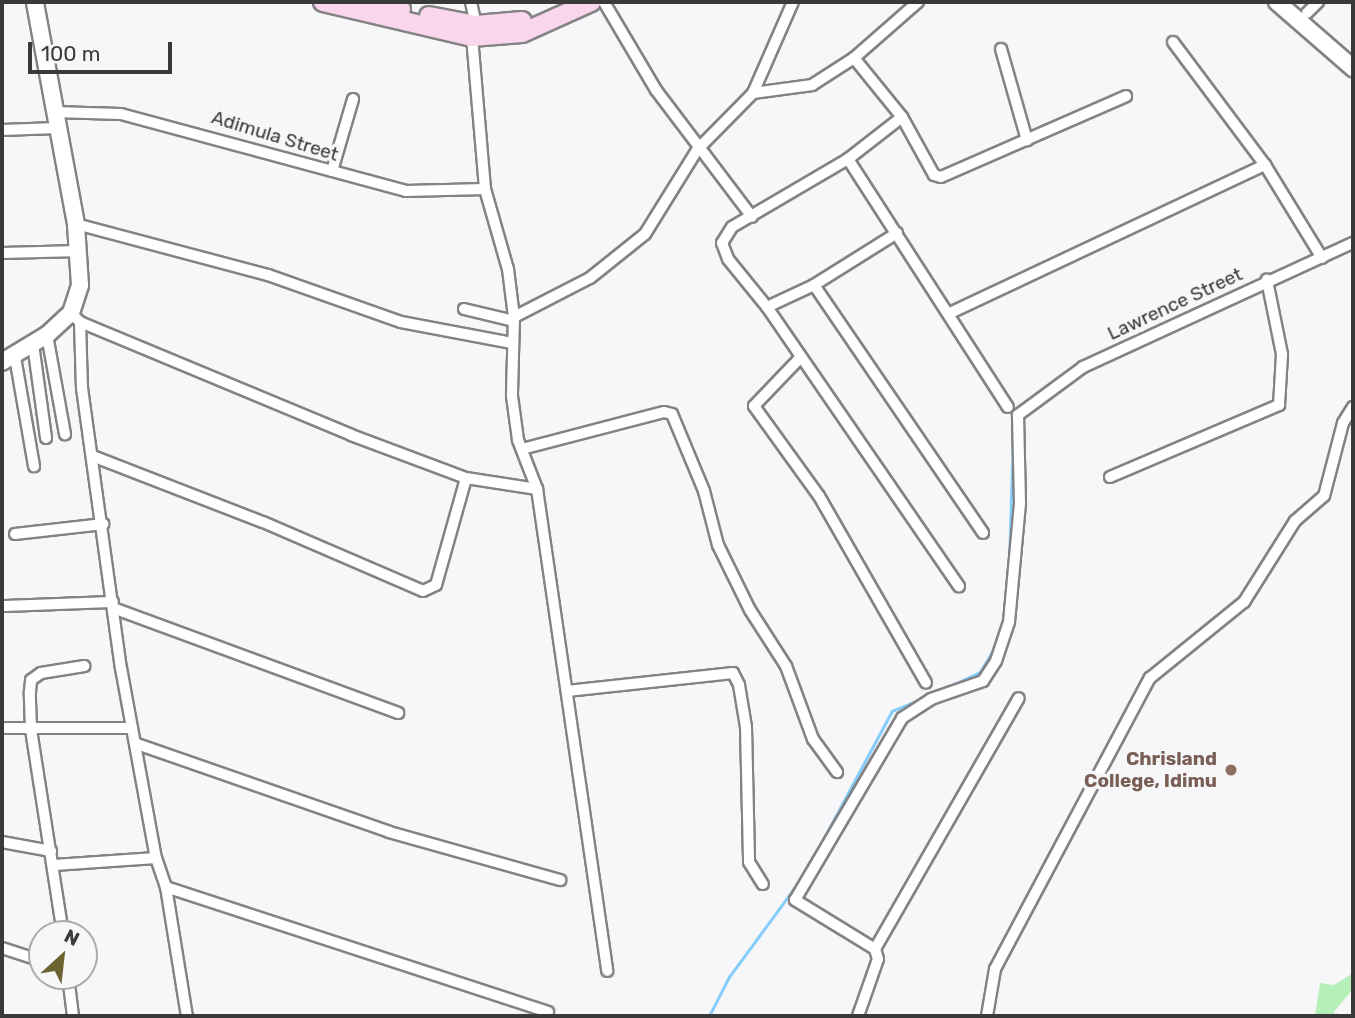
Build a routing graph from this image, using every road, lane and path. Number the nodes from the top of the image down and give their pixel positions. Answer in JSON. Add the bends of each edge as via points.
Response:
{"nodes":[{"id":1,"x":323,"y":2,"type":"edge"},
{"id":2,"x":373,"y":2,"type":"edge"},
{"id":3,"x":471,"y":2,"type":"edge"},
{"id":4,"x":567,"y":2,"type":"edge"},
{"id":5,"x":592,"y":2,"type":"edge"},
{"id":6,"x":604,"y":2,"type":"edge"},
{"id":7,"x":793,"y":2,"type":"edge"},
{"id":8,"x":1277,"y":2,"type":"edge"},
{"id":9,"x":1293,"y":2,"type":"edge"},
{"id":10,"x":913,"y":3,"type":"edge"},
{"id":11,"x":32,"y":5,"type":"edge"},
{"id":12,"x":1313,"y":7,"type":"edge"},
{"id":13,"x":474,"y":31,"type":"junction"},
{"id":14,"x":1173,"y":43,"type":"dead end"},
{"id":15,"x":1001,"y":49,"type":"dead end"},
{"id":16,"x":1353,"y":53,"type":"edge"},
{"id":17,"x":853,"y":58,"type":"junction"},
{"id":18,"x":1353,"y":68,"type":"edge"},
{"id":19,"x":753,"y":93,"type":"junction"},
{"id":20,"x":1126,"y":96,"type":"dead end"},
{"id":21,"x":353,"y":99,"type":"dead end"},
{"id":22,"x":902,"y":117,"type":"junction"},
{"id":23,"x":56,"y":120,"type":"junction"},
{"id":24,"x":2,"y":130,"type":"edge"},
{"id":25,"x":1027,"y":140,"type":"junction"},
{"id":26,"x":697,"y":150,"type":"junction"},
{"id":27,"x":848,"y":159,"type":"junction"},
{"id":28,"x":1265,"y":165,"type":"junction"},
{"id":29,"x":331,"y":172,"type":"junction"},
{"id":30,"x":485,"y":189,"type":"junction"},
{"id":31,"x":752,"y":217,"type":"junction"},
{"id":32,"x":76,"y":225,"type":"junction"},
{"id":33,"x":897,"y":233,"type":"junction"},
{"id":34,"x":1353,"y":243,"type":"edge"},
{"id":35,"x":80,"y":251,"type":"junction"},
{"id":36,"x":2,"y":253,"type":"edge"},
{"id":37,"x":1322,"y":258,"type":"junction"},
{"id":38,"x":1267,"y":280,"type":"junction"},
{"id":39,"x":814,"y":285,"type":"junction"},
{"id":40,"x":767,"y":307,"type":"junction"},
{"id":41,"x":464,"y":309,"type":"dead end"},
{"id":42,"x":950,"y":313,"type":"junction"},
{"id":43,"x":76,"y":318,"type":"junction"},
{"id":44,"x":514,"y":319,"type":"junction"},
{"id":45,"x":40,"y":340,"type":"junction"},
{"id":46,"x":512,"y":343,"type":"junction"},
{"id":47,"x":8,"y":359,"type":"edge"},
{"id":48,"x":799,"y":359,"type":"junction"},
{"id":49,"x":1008,"y":407,"type":"dead end"},
{"id":50,"x":1353,"y":407,"type":"edge"},
{"id":51,"x":65,"y":434,"type":"dead end"},
{"id":52,"x":46,"y":438,"type":"dead end"},
{"id":53,"x":522,"y":449,"type":"junction"},
{"id":54,"x":95,"y":457,"type":"junction"},
{"id":55,"x":34,"y":466,"type":"dead end"},
{"id":56,"x":1110,"y":477,"type":"dead end"},
{"id":57,"x":466,"y":478,"type":"junction"},
{"id":58,"x":537,"y":489,"type":"junction"},
{"id":59,"x":103,"y":524,"type":"junction"},
{"id":60,"x":983,"y":533,"type":"dead end"},
{"id":61,"x":15,"y":534,"type":"dead end"},
{"id":62,"x":959,"y":586,"type":"dead end"},
{"id":63,"x":113,"y":605,"type":"junction"},
{"id":64,"x":2,"y":606,"type":"edge"},
{"id":65,"x":85,"y":666,"type":"dead end"},
{"id":66,"x":926,"y":683,"type":"dead end"},
{"id":67,"x":567,"y":691,"type":"junction"},
{"id":68,"x":1019,"y":698,"type":"dead end"},
{"id":69,"x":398,"y":713,"type":"dead end"},
{"id":70,"x":132,"y":728,"type":"junction"},
{"id":71,"x":2,"y":729,"type":"edge"},
{"id":72,"x":31,"y":729,"type":"junction"},
{"id":73,"x":137,"y":744,"type":"junction"},
{"id":74,"x":837,"y":772,"type":"dead end"},
{"id":75,"x":2,"y":842,"type":"edge"},
{"id":76,"x":51,"y":851,"type":"junction"},
{"id":77,"x":156,"y":858,"type":"junction"},
{"id":78,"x":54,"y":865,"type":"junction"},
{"id":79,"x":560,"y":880,"type":"dead end"},
{"id":80,"x":763,"y":884,"type":"dead end"},
{"id":81,"x":166,"y":887,"type":"junction"},
{"id":82,"x":61,"y":920,"type":"edge"},
{"id":83,"x":2,"y":947,"type":"edge"},
{"id":84,"x":875,"y":949,"type":"junction"},
{"id":85,"x":28,"y":956,"type":"edge"},
{"id":86,"x":607,"y":971,"type":"dead end"},
{"id":87,"x":70,"y":990,"type":"edge"},
{"id":88,"x":548,"y":1012,"type":"dead end"},
{"id":89,"x":73,"y":1016,"type":"edge"},
{"id":90,"x":187,"y":1016,"type":"edge"},
{"id":91,"x":859,"y":1016,"type":"edge"},
{"id":92,"x":987,"y":1016,"type":"edge"}],
"edges":[{"from":1,"to":13,"type":"main road"},
{"from":2,"to":13,"type":"main road"},
{"from":3,"to":13,"type":"street"},
{"from":4,"to":13,"type":"main road","via":[[519,22]]},
{"from":5,"to":13,"type":"main road","via":[[522,33]]},
{"from":6,"to":26,"type":"street"},
{"from":7,"to":19,"type":"street"},
{"from":8,"to":18,"type":"street"},
{"from":9,"to":12,"type":"street"},
{"from":10,"to":17,"type":"street"},
{"from":11,"to":23,"type":"street"},
{"from":12,"to":16,"type":"street"},
{"from":13,"to":30,"type":"street"},
{"from":14,"to":28,"type":"street"},
{"from":15,"to":25,"type":"street"},
{"from":17,"to":19,"type":"street","via":[[812,85]]},
{"from":17,"to":22,"type":"street"},
{"from":19,"to":26,"type":"street"},
{"from":20,"to":25,"type":"street"},
{"from":21,"to":29,"type":"street"},
{"from":22,"to":25,"type":"street","via":[[934,174],[941,177]]},
{"from":22,"to":27,"type":"street"},
{"from":23,"to":24,"type":"street","name":"Adimula Street"},
{"from":23,"to":29,"type":"street","name":"Adimula Street","via":[[121,114],[194,130]]},
{"from":23,"to":32,"type":"street"},
{"from":26,"to":31,"type":"street"},
{"from":26,"to":44,"type":"street","via":[[645,234],[590,278]]},
{"from":27,"to":31,"type":"street"},
{"from":27,"to":33,"type":"street"},
{"from":28,"to":37,"type":"street"},
{"from":28,"to":42,"type":"street"},
{"from":29,"to":30,"type":"street","name":"Adimula Street","via":[[406,191]]},
{"from":30,"to":44,"type":"street","via":[[508,269]]},
{"from":31,"to":40,"type":"street","via":[[732,227],[722,243],[728,259]]},
{"from":32,"to":35,"type":"street"},
{"from":32,"to":46,"type":"street","via":[[268,275],[401,322]]},
{"from":33,"to":39,"type":"street"},
{"from":33,"to":42,"type":"street"},
{"from":34,"to":37,"type":"street","name":"Lawrence Street"},
{"from":35,"to":36,"type":"street"},
{"from":35,"to":43,"type":"street"},
{"from":37,"to":38,"type":"street","name":"Lawrence Street"},
{"from":38,"to":56,"type":"street","via":[[1282,354],[1279,405]]},
{"from":38,"to":84,"type":"street","name":"Lawrence Street","via":[[1083,368],[1016,418],[1020,503],[1009,622],[996,662],[983,681],[931,699],[902,718],[795,900]]},
{"from":39,"to":40,"type":"street"},
{"from":39,"to":60,"type":"street"},
{"from":40,"to":48,"type":"street"},
{"from":41,"to":44,"type":"street"},
{"from":42,"to":49,"type":"street"},
{"from":43,"to":45,"type":"street"},
{"from":43,"to":54,"type":"street","via":[[82,388]]},
{"from":43,"to":57,"type":"street","via":[[351,435]]},
{"from":44,"to":46,"type":"street"},
{"from":45,"to":47,"type":"street"},
{"from":45,"to":51,"type":"street"},
{"from":45,"to":52,"type":"street"},
{"from":46,"to":53,"type":"street","via":[[512,396]]},
{"from":47,"to":55,"type":"street"},
{"from":48,"to":62,"type":"street"},
{"from":48,"to":66,"type":"street","via":[[754,406],[819,496]]},
{"from":50,"to":92,"type":"street","via":[[1343,423],[1324,496],[1295,521],[1244,602],[1150,678],[995,969]]},
{"from":53,"to":58,"type":"street"},
{"from":53,"to":74,"type":"street","via":[[664,412],[672,414],[704,491],[718,545],[750,610],[786,666],[813,739]]},
{"from":54,"to":57,"type":"street","via":[[423,591],[436,585]]},
{"from":54,"to":59,"type":"street"},
{"from":57,"to":58,"type":"street"},
{"from":58,"to":67,"type":"street"},
{"from":59,"to":61,"type":"street"},
{"from":59,"to":63,"type":"street"},
{"from":63,"to":64,"type":"street"},
{"from":63,"to":69,"type":"street"},
{"from":63,"to":70,"type":"street"},
{"from":65,"to":72,"type":"street","via":[[41,673],[32,680]]},
{"from":67,"to":80,"type":"street","via":[[733,673],[740,685],[746,727],[749,862]]},
{"from":67,"to":86,"type":"street"},
{"from":68,"to":84,"type":"street"},
{"from":70,"to":72,"type":"street"},
{"from":70,"to":73,"type":"street"},
{"from":71,"to":72,"type":"street"},
{"from":72,"to":76,"type":"street"},
{"from":73,"to":77,"type":"street"},
{"from":73,"to":79,"type":"street","via":[[388,832]]},
{"from":75,"to":76,"type":"street"},
{"from":76,"to":78,"type":"street"},
{"from":77,"to":78,"type":"street"},
{"from":77,"to":81,"type":"street"},
{"from":78,"to":82,"type":"street"},
{"from":81,"to":88,"type":"street"},
{"from":81,"to":90,"type":"street"},
{"from":83,"to":85,"type":"street"},
{"from":84,"to":91,"type":"street","via":[[878,959]]},
{"from":87,"to":89,"type":"street"}]}
